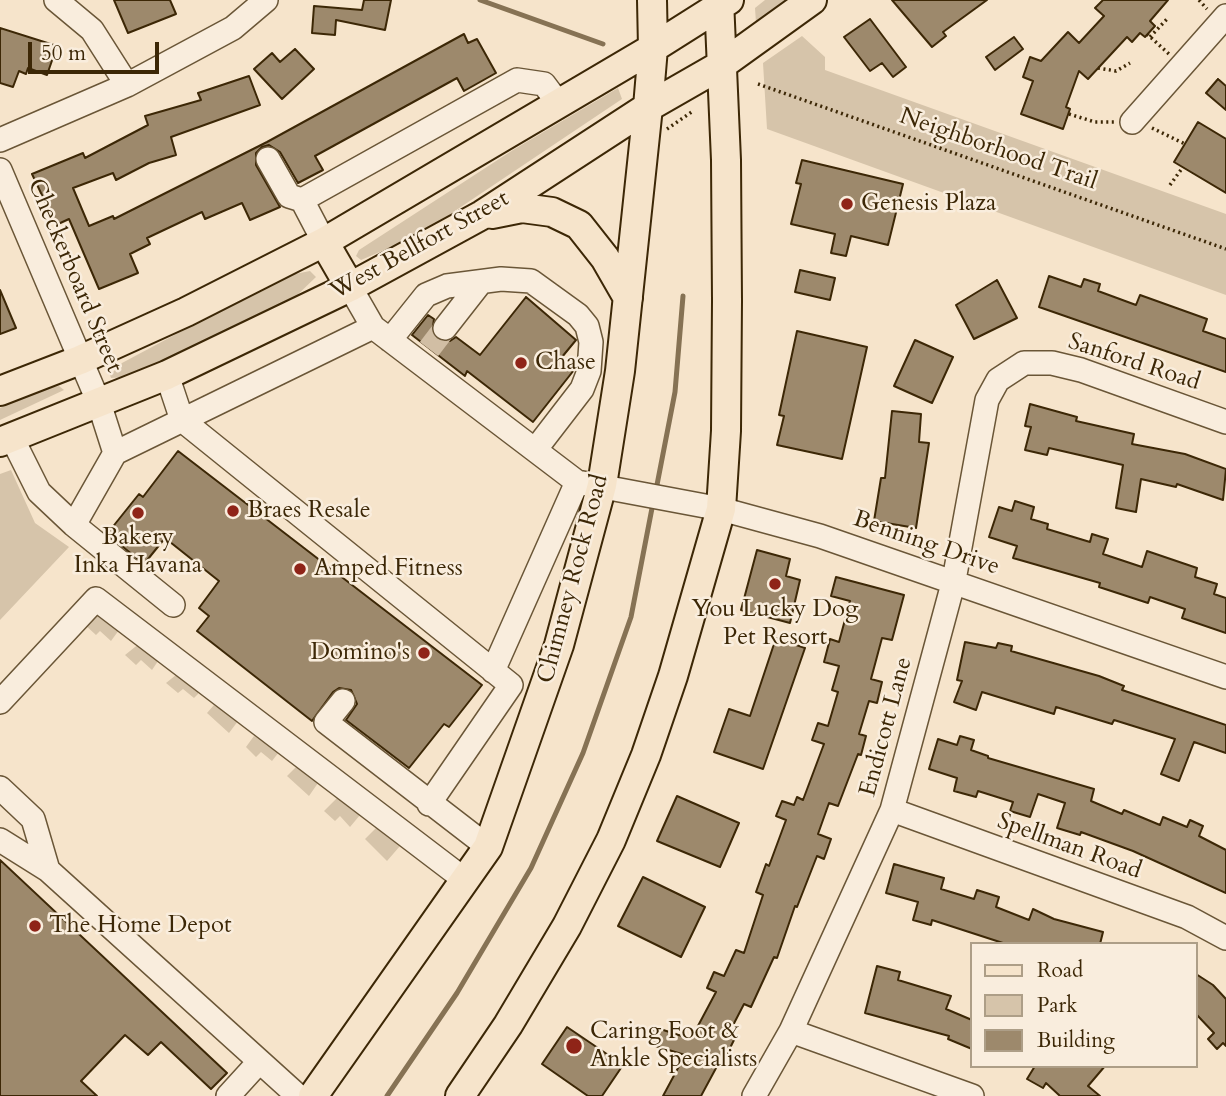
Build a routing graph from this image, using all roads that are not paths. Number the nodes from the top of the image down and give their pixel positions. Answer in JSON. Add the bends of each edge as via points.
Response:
{"nodes":[{"id":1,"x":56,"y":0,"type":"edge"},
{"id":2,"x":266,"y":0,"type":"edge"},
{"id":3,"x":652,"y":0,"type":"edge"},
{"id":4,"x":812,"y":0,"type":"edge"},
{"id":5,"x":722,"y":2,"type":"edge"},
{"id":6,"x":1226,"y":16,"type":"edge"},
{"id":7,"x":653,"y":48,"type":"junction"},
{"id":8,"x":723,"y":64,"type":"junction"},
{"id":9,"x":127,"y":85,"type":"junction"},
{"id":10,"x":559,"y":104,"type":"junction"},
{"id":11,"x":648,"y":107,"type":"junction"},
{"id":12,"x":1132,"y":122,"type":"road end"},
{"id":13,"x":0,"y":139,"type":"edge"},
{"id":14,"x":268,"y":159,"type":"dead end"},
{"id":15,"x":0,"y":170,"type":"edge"},
{"id":16,"x":302,"y":200,"type":"junction"},
{"id":17,"x":482,"y":215,"type":"junction"},
{"id":18,"x":324,"y":242,"type":"junction"},
{"id":19,"x":481,"y":282,"type":"junction"},
{"id":20,"x":350,"y":287,"type":"junction"},
{"id":21,"x":628,"y":298,"type":"junction"},
{"id":22,"x":445,"y":328,"type":"tunnel mouth"},
{"id":23,"x":381,"y":334,"type":"junction"},
{"id":24,"x":80,"y":360,"type":"junction"},
{"id":25,"x":1024,"y":363,"type":"joint"},
{"id":26,"x":167,"y":375,"type":"junction"},
{"id":27,"x":0,"y":391,"type":"edge"},
{"id":28,"x":99,"y":403,"type":"junction"},
{"id":29,"x":182,"y":421,"type":"junction"},
{"id":30,"x":1226,"y":422,"type":"edge"},
{"id":31,"x":6,"y":440,"type":"edge"},
{"id":32,"x":535,"y":450,"type":"junction"},
{"id":33,"x":115,"y":453,"type":"junction"},
{"id":34,"x":589,"y":484,"type":"junction"},
{"id":35,"x":721,"y":509,"type":"junction"},
{"id":36,"x":74,"y":525,"type":"junction"},
{"id":37,"x":954,"y":580,"type":"junction"},
{"id":38,"x":173,"y":605,"type":"dead end"},
{"id":39,"x":493,"y":671,"type":"junction"},
{"id":40,"x":1226,"y":677,"type":"edge"},
{"id":41,"x":343,"y":701,"type":"dead end"},
{"id":42,"x":0,"y":702,"type":"edge"},
{"id":43,"x":0,"y":788,"type":"edge"},
{"id":44,"x":423,"y":799,"type":"junction"},
{"id":45,"x":891,"y":810,"type":"junction"},
{"id":46,"x":389,"y":823,"type":"junction"},
{"id":47,"x":0,"y":840,"type":"edge"},
{"id":48,"x":488,"y":847,"type":"junction"},
{"id":49,"x":48,"y":870,"type":"junction"},
{"id":50,"x":465,"y":880,"type":"junction"},
{"id":51,"x":1226,"y":939,"type":"edge"},
{"id":52,"x":791,"y":1031,"type":"junction"},
{"id":53,"x":259,"y":1062,"type":"junction"},
{"id":54,"x":228,"y":1096,"type":"edge"},
{"id":55,"x":298,"y":1096,"type":"edge"},
{"id":56,"x":313,"y":1096,"type":"edge"},
{"id":57,"x":460,"y":1096,"type":"edge"},
{"id":58,"x":754,"y":1096,"type":"edge"},
{"id":59,"x":972,"y":1096,"type":"edge"}],
"edges":[{"from":1,"to":9,"type":"street","via":[[92,30]]},
{"from":2,"to":9,"type":"street","via":[[233,29]]},
{"from":3,"to":7,"type":"main road","name":"Chimney Rock Road"},
{"from":4,"to":8,"type":"main road","name":"West Bellfort Street"},
{"from":5,"to":7,"type":"main road","name":"West Bellfort Street"},
{"from":5,"to":8,"type":"main road"},
{"from":6,"to":12,"type":"street"},
{"from":7,"to":10,"type":"main road","name":"West Bellfort Street"},
{"from":7,"to":11,"type":"main road","name":"Chimney Rock Road"},
{"from":8,"to":11,"type":"main road","name":"West Bellfort Street"},
{"from":8,"to":35,"type":"main road","via":[[727,301]]},
{"from":9,"to":13,"type":"street"},
{"from":10,"to":16,"type":"street","via":[[544,84],[517,80]]},
{"from":10,"to":18,"type":"main road","name":"West Bellfort Street"},
{"from":11,"to":17,"type":"main road","name":"West Bellfort Street"},
{"from":11,"to":21,"type":"main road","name":"Chimney Rock Road"},
{"from":14,"to":16,"type":"street","via":[[289,196]]},
{"from":15,"to":24,"type":"street","name":"Checkerboard Street"},
{"from":16,"to":18,"type":"street"},
{"from":17,"to":20,"type":"main road","name":"West Bellfort Street"},
{"from":17,"to":21,"type":"main road","via":[[522,208],[552,212],[579,225],[606,258]]},
{"from":18,"to":20,"type":"main road"},
{"from":18,"to":24,"type":"main road","name":"West Bellfort Street"},
{"from":19,"to":22,"type":"street"},
{"from":19,"to":23,"type":"street","via":[[447,286],[426,295]]},
{"from":19,"to":32,"type":"street","via":[[531,281],[587,326],[592,342],[582,389]]},
{"from":20,"to":23,"type":"street"},
{"from":20,"to":26,"type":"main road","name":"West Bellfort Street"},
{"from":21,"to":34,"type":"main road","name":"Chimney Rock Road","via":[[620,371]]},
{"from":23,"to":29,"type":"street"},
{"from":23,"to":32,"type":"street","via":[[424,356]]},
{"from":24,"to":27,"type":"main road","name":"West Bellfort Street"},
{"from":24,"to":28,"type":"street","name":"Checkerboard Street"},
{"from":25,"to":30,"type":"street","name":"Sanford Road","via":[[1081,370]]},
{"from":25,"to":37,"type":"street","name":"Endicott Lane","via":[[998,380],[987,400]]},
{"from":26,"to":28,"type":"main road","name":"West Bellfort Street"},
{"from":26,"to":29,"type":"street"},
{"from":28,"to":31,"type":"main road","name":"West Bellfort Street"},
{"from":28,"to":33,"type":"street","name":"Checkerboard Street"},
{"from":29,"to":33,"type":"street"},
{"from":29,"to":39,"type":"street"},
{"from":31,"to":36,"type":"street","via":[[39,492]]},
{"from":32,"to":34,"type":"street"},
{"from":33,"to":36,"type":"street"},
{"from":34,"to":35,"type":"street","name":"Benning Drive"},
{"from":34,"to":39,"type":"street","via":[[564,516]]},
{"from":34,"to":48,"type":"main road","name":"Chimney Rock Road","via":[[559,645]]},
{"from":35,"to":37,"type":"street","name":"Benning Drive"},
{"from":35,"to":57,"type":"main road","via":[[673,676],[611,840],[567,926]]},
{"from":36,"to":38,"type":"street"},
{"from":37,"to":40,"type":"street","name":"Benning Drive"},
{"from":37,"to":45,"type":"street","name":"Endicott Lane"},
{"from":39,"to":44,"type":"street","via":[[511,685]]},
{"from":41,"to":44,"type":"street","via":[[326,722]]},
{"from":42,"to":46,"type":"street","via":[[96,599]]},
{"from":43,"to":49,"type":"street","via":[[33,819]]},
{"from":44,"to":46,"type":"street"},
{"from":44,"to":48,"type":"street"},
{"from":45,"to":51,"type":"street","name":"Spellman Road","via":[[1187,917]]},
{"from":45,"to":52,"type":"street","name":"Endicott Lane"},
{"from":46,"to":50,"type":"street"},
{"from":47,"to":49,"type":"street"},
{"from":48,"to":50,"type":"main road","name":"Chimney Rock Road"},
{"from":49,"to":53,"type":"street"},
{"from":50,"to":56,"type":"main road","name":"Chimney Rock Road"},
{"from":52,"to":58,"type":"street","name":"Endicott Lane"},
{"from":52,"to":59,"type":"street"},
{"from":53,"to":54,"type":"street"},
{"from":53,"to":55,"type":"street"}]}
